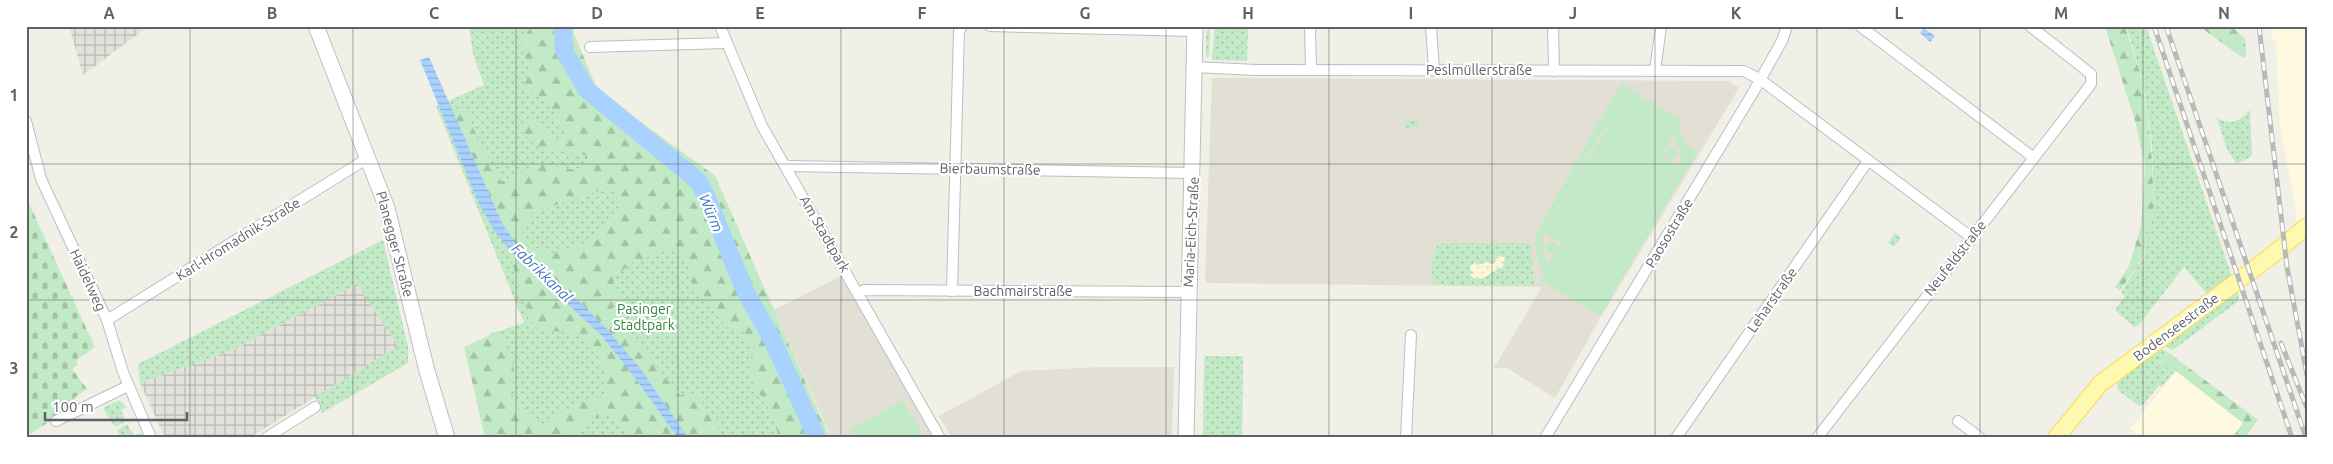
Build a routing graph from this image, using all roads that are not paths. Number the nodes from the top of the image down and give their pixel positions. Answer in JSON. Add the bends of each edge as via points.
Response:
{"nodes":[{"id":1,"x":316,"y":26,"type":"edge"},
{"id":2,"x":720,"y":26,"type":"edge"},
{"id":3,"x":962,"y":26,"type":"edge"},
{"id":4,"x":990,"y":26,"type":"edge"},
{"id":5,"x":1310,"y":26,"type":"edge"},
{"id":6,"x":1431,"y":26,"type":"edge"},
{"id":7,"x":1553,"y":26,"type":"edge"},
{"id":8,"x":1661,"y":26,"type":"edge"},
{"id":9,"x":1787,"y":26,"type":"edge"},
{"id":10,"x":1860,"y":26,"type":"edge"},
{"id":11,"x":2030,"y":26,"type":"edge"},
{"id":12,"x":1195,"y":28,"type":"edge"},
{"id":13,"x":726,"y":43,"type":"junction"},
{"id":14,"x":590,"y":47,"type":"dead end"},
{"id":15,"x":1194,"y":67,"type":"junction"},
{"id":16,"x":1311,"y":69,"type":"junction"},
{"id":17,"x":1434,"y":70,"type":"junction"},
{"id":18,"x":1554,"y":70,"type":"junction"},
{"id":19,"x":1655,"y":71,"type":"junction"},
{"id":20,"x":1761,"y":80,"type":"junction"},
{"id":21,"x":26,"y":121,"type":"edge"},
{"id":22,"x":368,"y":158,"type":"junction"},
{"id":23,"x":2034,"y":158,"type":"junction"},
{"id":24,"x":1868,"y":161,"type":"junction"},
{"id":25,"x":786,"y":166,"type":"junction"},
{"id":26,"x":956,"y":168,"type":"junction"},
{"id":27,"x":1193,"y":173,"type":"junction"},
{"id":28,"x":2307,"y":226,"type":"edge"},
{"id":29,"x":1971,"y":237,"type":"junction"},
{"id":30,"x":952,"y":291,"type":"junction"},
{"id":31,"x":859,"y":292,"type":"junction"},
{"id":32,"x":1188,"y":292,"type":"junction"},
{"id":33,"x":107,"y":320,"type":"junction"},
{"id":34,"x":1411,"y":336,"type":"dead end"},
{"id":35,"x":128,"y":386,"type":"junction"},
{"id":36,"x":315,"y":407,"type":"dead end"},
{"id":37,"x":56,"y":421,"type":"dead end"},
{"id":38,"x":1958,"y":421,"type":"dead end"},
{"id":39,"x":282,"y":428,"type":"junction"},
{"id":40,"x":151,"y":438,"type":"edge"},
{"id":41,"x":266,"y":438,"type":"edge"},
{"id":42,"x":286,"y":438,"type":"edge"},
{"id":43,"x":447,"y":438,"type":"edge"},
{"id":44,"x":940,"y":438,"type":"edge"},
{"id":45,"x":1186,"y":438,"type":"edge"},
{"id":46,"x":1406,"y":438,"type":"edge"},
{"id":47,"x":1545,"y":438,"type":"edge"},
{"id":48,"x":1676,"y":438,"type":"edge"},
{"id":49,"x":1817,"y":438,"type":"edge"},
{"id":50,"x":1980,"y":438,"type":"edge"},
{"id":51,"x":2056,"y":438,"type":"edge"}],
"edges":[{"from":1,"to":22,"type":"main road","name":"Planegger Straße"},
{"from":2,"to":13,"type":"street","name":"Am Stadtpark"},
{"from":3,"to":26,"type":"street","via":[[959,31]]},
{"from":4,"to":12,"type":"street"},
{"from":5,"to":16,"type":"street"},
{"from":6,"to":17,"type":"street"},
{"from":7,"to":18,"type":"street"},
{"from":8,"to":19,"type":"street"},
{"from":9,"to":20,"type":"street","name":"Paosostraße"},
{"from":10,"to":23,"type":"street"},
{"from":11,"to":23,"type":"street","name":"Neufeldstraße","via":[[2093,78]]},
{"from":12,"to":15,"type":"main road","name":"Maria-Eich-Straße"},
{"from":13,"to":14,"type":"street"},
{"from":13,"to":25,"type":"street","name":"Am Stadtpark","via":[[758,118]]},
{"from":15,"to":16,"type":"street","name":"Peslmüllerstraße"},
{"from":15,"to":27,"type":"main road","name":"Maria-Eich-Straße"},
{"from":16,"to":17,"type":"street","name":"Peslmüllerstraße"},
{"from":17,"to":18,"type":"street","name":"Peslmüllerstraße"},
{"from":18,"to":19,"type":"street","name":"Peslmüllerstraße"},
{"from":19,"to":20,"type":"street","name":"Peslmüllerstraße","via":[[1744,71]]},
{"from":20,"to":24,"type":"street","name":"Peslmüllerstraße"},
{"from":20,"to":47,"type":"street","name":"Paosostraße"},
{"from":21,"to":33,"type":"street","name":"Haidelweg","via":[[41,179]]},
{"from":22,"to":33,"type":"street","name":"Karl-Hromadnik-Straße"},
{"from":22,"to":43,"type":"main road","name":"Planegger Straße","via":[[387,208]]},
{"from":23,"to":29,"type":"street","name":"Neufeldstraße"},
{"from":24,"to":29,"type":"street","name":"Peslmüllerstraße"},
{"from":24,"to":48,"type":"street","name":"Leharstraße"},
{"from":25,"to":26,"type":"street","name":"Bierbaumstraße"},
{"from":25,"to":31,"type":"street","name":"Am Stadtpark"},
{"from":26,"to":27,"type":"street","name":"Bierbaumstraße"},
{"from":26,"to":30,"type":"street"},
{"from":27,"to":32,"type":"main road","name":"Maria-Eich-Straße"},
{"from":28,"to":51,"type":"main road","name":"Bodenseestraße","via":[[2100,384]]},
{"from":29,"to":49,"type":"street","name":"Neufeldstraße"},
{"from":30,"to":31,"type":"street","name":"Bachmairstraße"},
{"from":30,"to":32,"type":"street","name":"Bachmairstraße"},
{"from":31,"to":44,"type":"street","name":"Am Stadtpark"},
{"from":32,"to":45,"type":"main road","name":"Maria-Eich-Straße"},
{"from":33,"to":35,"type":"street","name":"Haidelweg"},
{"from":34,"to":46,"type":"street"},
{"from":35,"to":37,"type":"street"},
{"from":35,"to":40,"type":"street","name":"Haidelweg"},
{"from":36,"to":39,"type":"street"},
{"from":38,"to":50,"type":"street"},
{"from":39,"to":41,"type":"street"},
{"from":39,"to":42,"type":"street"}]}
